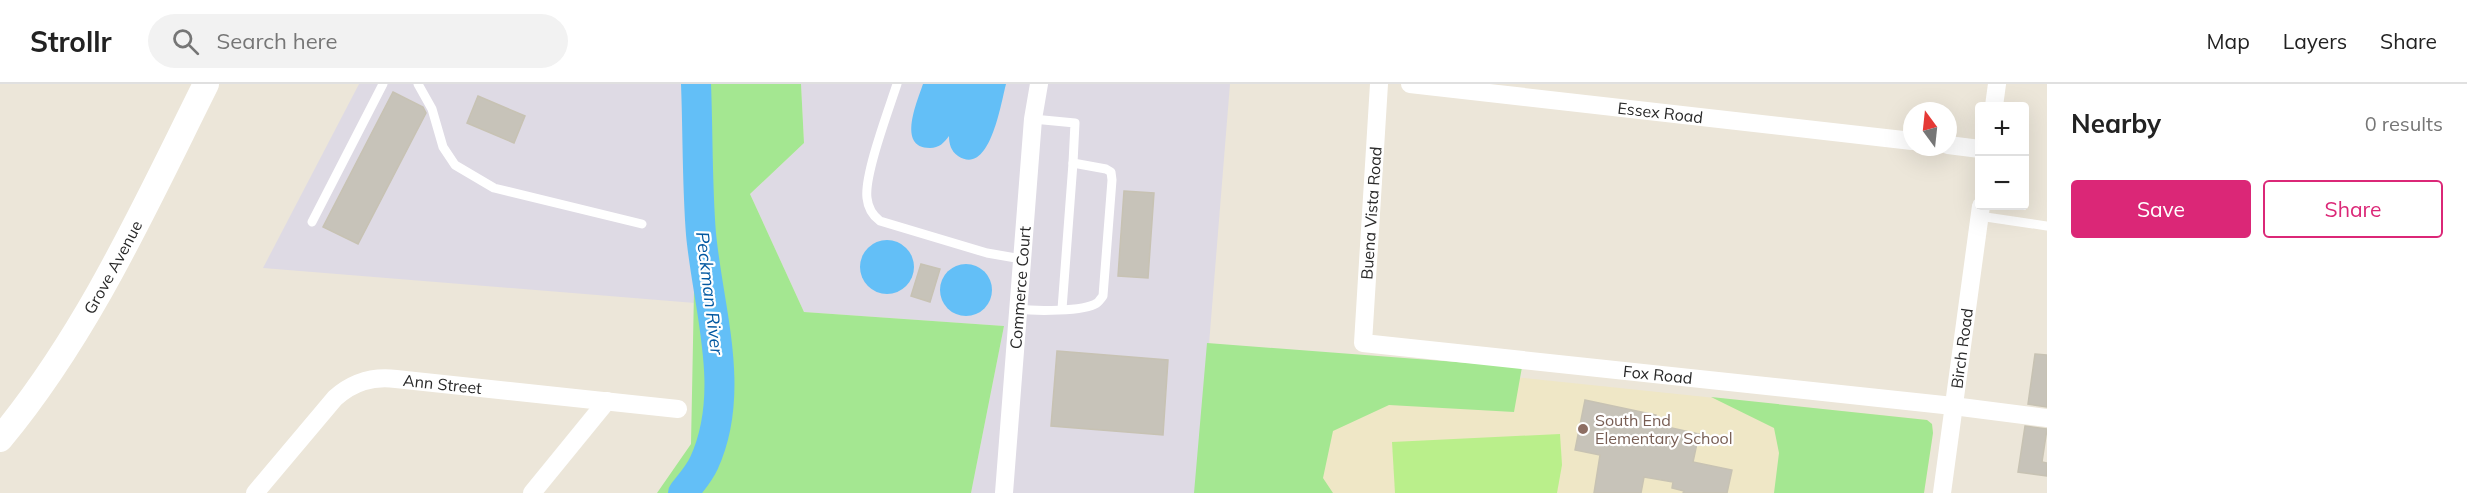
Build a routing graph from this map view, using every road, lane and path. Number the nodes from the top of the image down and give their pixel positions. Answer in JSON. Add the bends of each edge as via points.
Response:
{"nodes":[{"id":1,"x":206,"y":84,"type":"edge"},
{"id":2,"x":382,"y":84,"type":"edge"},
{"id":3,"x":418,"y":84,"type":"edge"},
{"id":4,"x":897,"y":84,"type":"edge"},
{"id":5,"x":1039,"y":84,"type":"edge"},
{"id":6,"x":1379,"y":84,"type":"edge"},
{"id":7,"x":1410,"y":84,"type":"edge"},
{"id":8,"x":1997,"y":84,"type":"edge"},
{"id":9,"x":1995,"y":102,"type":"edge"},
{"id":10,"x":1033,"y":119,"type":"junction"},
{"id":11,"x":1903,"y":140,"type":"edge"},
{"id":12,"x":1957,"y":146,"type":"edge"},
{"id":13,"x":1975,"y":148,"type":"edge"},
{"id":14,"x":1073,"y":163,"type":"junction"},
{"id":15,"x":1980,"y":211,"type":"edge"},
{"id":16,"x":312,"y":222,"type":"dead end"},
{"id":17,"x":642,"y":224,"type":"dead end"},
{"id":18,"x":2047,"y":226,"type":"edge"},
{"id":19,"x":1022,"y":260,"type":"junction"},
{"id":20,"x":1018,"y":309,"type":"junction"},
{"id":21,"x":1062,"y":309,"type":"junction"},
{"id":22,"x":1362,"y":343,"type":"joint"},
{"id":23,"x":607,"y":401,"type":"junction"},
{"id":24,"x":1953,"y":406,"type":"junction"},
{"id":25,"x":678,"y":409,"type":"dead end"},
{"id":26,"x":2047,"y":418,"type":"edge"},
{"id":27,"x":0,"y":439,"type":"edge"},
{"id":28,"x":255,"y":493,"type":"edge"},
{"id":29,"x":532,"y":493,"type":"edge"},
{"id":30,"x":1004,"y":493,"type":"edge"},
{"id":31,"x":1942,"y":493,"type":"edge"}],
"edges":[{"from":1,"to":27,"type":"street","name":"Grove Avenue","via":[[107,282],[30,403]]},
{"from":2,"to":16,"type":"lane"},
{"from":3,"to":17,"type":"lane","via":[[432,108],[443,147],[455,165],[494,188]]},
{"from":4,"to":19,"type":"lane","via":[[867,184],[868,206],[873,215],[880,221]]},
{"from":5,"to":10,"type":"street","name":"Commerce Court"},
{"from":6,"to":22,"type":"street","name":"Buena Vista Road"},
{"from":7,"to":11,"type":"street","name":"Essex Road"},
{"from":8,"to":9,"type":"street"},
{"from":10,"to":14,"type":"lane","via":[[1075,123]]},
{"from":10,"to":19,"type":"street","name":"Commerce Court"},
{"from":12,"to":13,"type":"street"},
{"from":14,"to":21,"type":"lane"},
{"from":14,"to":21,"type":"lane","via":[[1106,169],[1112,180],[1103,296],[1086,307]]},
{"from":15,"to":18,"type":"lane"},
{"from":15,"to":24,"type":"street","name":"Birch Road"},
{"from":19,"to":20,"type":"street","name":"Commerce Court"},
{"from":20,"to":21,"type":"lane"},
{"from":20,"to":30,"type":"street","name":"Commerce Court"},
{"from":22,"to":24,"type":"street","name":"Fox Road"},
{"from":23,"to":25,"type":"street","name":"Ann Street"},
{"from":23,"to":28,"type":"street","name":"Ann Street","via":[[384,378],[366,380],[335,398]]},
{"from":23,"to":29,"type":"street"},
{"from":24,"to":26,"type":"street","name":"Fox Road"},
{"from":24,"to":31,"type":"street","name":"Birch Road"}]}
